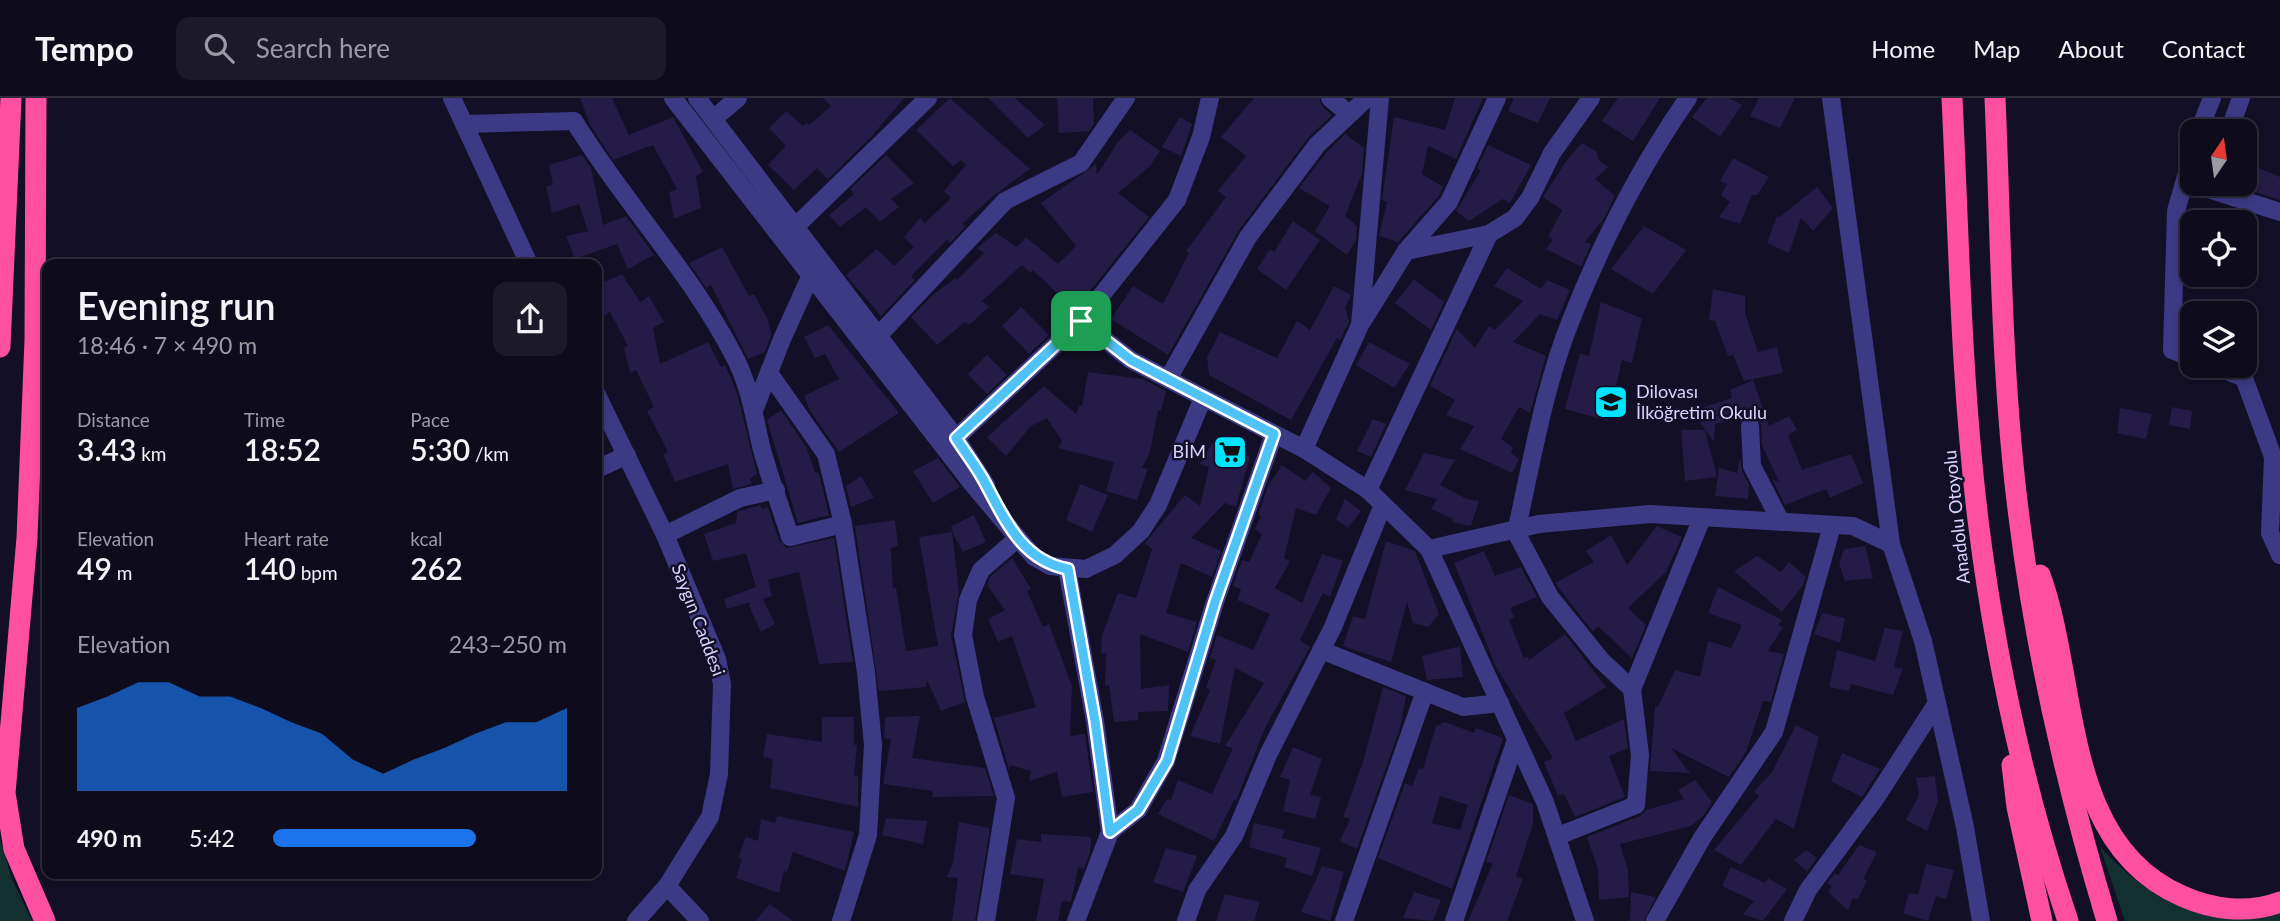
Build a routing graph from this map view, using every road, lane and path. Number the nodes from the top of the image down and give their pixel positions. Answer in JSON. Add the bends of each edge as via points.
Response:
{"nodes":[{"id":1,"x":11,"y":98,"type":"edge"},
{"id":2,"x":36,"y":98,"type":"edge"},
{"id":3,"x":452,"y":98,"type":"edge"},
{"id":4,"x":673,"y":98,"type":"edge"},
{"id":5,"x":696,"y":98,"type":"edge"},
{"id":6,"x":738,"y":98,"type":"edge"},
{"id":7,"x":928,"y":98,"type":"edge"},
{"id":8,"x":1126,"y":98,"type":"edge"},
{"id":9,"x":1210,"y":98,"type":"edge"},
{"id":10,"x":1330,"y":98,"type":"edge"},
{"id":11,"x":1367,"y":98,"type":"edge"},
{"id":12,"x":1380,"y":98,"type":"edge"},
{"id":13,"x":1497,"y":98,"type":"edge"},
{"id":14,"x":1591,"y":98,"type":"edge"},
{"id":15,"x":1688,"y":98,"type":"edge"},
{"id":16,"x":1831,"y":98,"type":"edge"},
{"id":17,"x":1952,"y":98,"type":"edge"},
{"id":18,"x":1995,"y":98,"type":"edge"},
{"id":19,"x":2212,"y":98,"type":"edge"},
{"id":20,"x":2241,"y":98,"type":"edge"},
{"id":21,"x":1349,"y":114,"type":"junction"},
{"id":22,"x":713,"y":119,"type":"junction"},
{"id":23,"x":2204,"y":119,"type":"edge"},
{"id":24,"x":2233,"y":119,"type":"edge"},
{"id":25,"x":464,"y":124,"type":"junction"},
{"id":26,"x":2180,"y":196,"type":"edge"},
{"id":27,"x":2230,"y":196,"type":"edge"},
{"id":28,"x":2280,"y":212,"type":"edge"},
{"id":29,"x":795,"y":228,"type":"junction"},
{"id":30,"x":1489,"y":234,"type":"junction"},
{"id":31,"x":1406,"y":251,"type":"junction"},
{"id":32,"x":527,"y":259,"type":"edge"},
{"id":33,"x":811,"y":275,"type":"junction"},
{"id":34,"x":1081,"y":321,"type":"junction"},
{"id":35,"x":1360,"y":325,"type":"junction"},
{"id":36,"x":877,"y":337,"type":"junction"},
{"id":37,"x":0,"y":347,"type":"edge"},
{"id":38,"x":2180,"y":353,"type":"edge"},
{"id":39,"x":769,"y":373,"type":"junction"},
{"id":40,"x":2245,"y":378,"type":"edge"},
{"id":41,"x":1168,"y":379,"type":"junction"},
{"id":42,"x":1203,"y":397,"type":"junction"},
{"id":43,"x":602,"y":405,"type":"edge"},
{"id":44,"x":755,"y":408,"type":"junction"},
{"id":45,"x":1750,"y":426,"type":"dead end"},
{"id":46,"x":1274,"y":434,"type":"junction"},
{"id":47,"x":956,"y":438,"type":"junction"},
{"id":48,"x":1304,"y":449,"type":"junction"},
{"id":49,"x":627,"y":455,"type":"junction"},
{"id":50,"x":602,"y":467,"type":"edge"},
{"id":51,"x":776,"y":490,"type":"junction"},
{"id":52,"x":1368,"y":490,"type":"junction"},
{"id":53,"x":1383,"y":505,"type":"junction"},
{"id":54,"x":2019,"y":517,"type":"junction"},
{"id":55,"x":1702,"y":518,"type":"junction"},
{"id":56,"x":1002,"y":520,"type":"junction"},
{"id":57,"x":1781,"y":522,"type":"junction"},
{"id":58,"x":843,"y":524,"type":"junction"},
{"id":59,"x":1832,"y":526,"type":"junction"},
{"id":60,"x":1516,"y":532,"type":"junction"},
{"id":61,"x":665,"y":535,"type":"junction"},
{"id":62,"x":1018,"y":538,"type":"junction"},
{"id":63,"x":1891,"y":544,"type":"junction"},
{"id":64,"x":1429,"y":549,"type":"junction"},
{"id":65,"x":2280,"y":555,"type":"edge"},
{"id":66,"x":1068,"y":569,"type":"junction"},
{"id":67,"x":1321,"y":650,"type":"junction"},
{"id":68,"x":1632,"y":689,"type":"junction"},
{"id":69,"x":2007,"y":690,"type":"junction"},
{"id":70,"x":1424,"y":694,"type":"junction"},
{"id":71,"x":1500,"y":702,"type":"junction"},
{"id":72,"x":1937,"y":703,"type":"junction"},
{"id":73,"x":1516,"y":740,"type":"junction"},
{"id":74,"x":1110,"y":832,"type":"junction"},
{"id":75,"x":1558,"y":836,"type":"junction"},
{"id":76,"x":667,"y":886,"type":"junction"},
{"id":77,"x":2280,"y":902,"type":"edge"},
{"id":78,"x":46,"y":921,"type":"edge"},
{"id":79,"x":636,"y":921,"type":"edge"},
{"id":80,"x":700,"y":921,"type":"edge"},
{"id":81,"x":841,"y":921,"type":"edge"},
{"id":82,"x":986,"y":921,"type":"edge"},
{"id":83,"x":1076,"y":921,"type":"edge"},
{"id":84,"x":1186,"y":921,"type":"edge"},
{"id":85,"x":1345,"y":921,"type":"edge"},
{"id":86,"x":1454,"y":921,"type":"edge"},
{"id":87,"x":1586,"y":921,"type":"edge"},
{"id":88,"x":1656,"y":921,"type":"edge"},
{"id":89,"x":1793,"y":921,"type":"edge"},
{"id":90,"x":1981,"y":921,"type":"edge"},
{"id":91,"x":2042,"y":921,"type":"edge"},
{"id":92,"x":2068,"y":921,"type":"edge"},
{"id":93,"x":2107,"y":921,"type":"edge"}],
"edges":[{"from":1,"to":37,"type":"highway"},
{"from":2,"to":78,"type":"highway","via":[[29,487],[5,793],[14,849]]},
{"from":3,"to":25,"type":"street"},
{"from":4,"to":33,"type":"street"},
{"from":5,"to":22,"type":"street"},
{"from":6,"to":22,"type":"street"},
{"from":7,"to":29,"type":"street"},
{"from":8,"to":36,"type":"street","via":[[1081,163],[1005,201]]},
{"from":9,"to":34,"type":"street","via":[[1177,200]]},
{"from":10,"to":21,"type":"street"},
{"from":11,"to":21,"type":"street"},
{"from":12,"to":35,"type":"street"},
{"from":13,"to":31,"type":"street","via":[[1449,202]]},
{"from":14,"to":30,"type":"street","via":[[1552,153],[1523,208]]},
{"from":15,"to":60,"type":"street","via":[[1633,184],[1570,321],[1544,407]]},
{"from":16,"to":63,"type":"street"},
{"from":17,"to":69,"type":"highway","name":"Anadolu Otoyolu","via":[[1969,424],[1990,608]]},
{"from":18,"to":54,"type":"highway","via":[[2007,401]]},
{"from":19,"to":23,"type":"street"},
{"from":20,"to":24,"type":"street"},
{"from":21,"to":41,"type":"street","via":[[1317,145],[1248,237]]},
{"from":22,"to":29,"type":"street"},
{"from":25,"to":32,"type":"street"},
{"from":25,"to":44,"type":"street","via":[[574,121],[712,317]]},
{"from":26,"to":38,"type":"street","via":[[2176,211],[2172,350]]},
{"from":27,"to":28,"type":"street"},
{"from":29,"to":36,"type":"street"},
{"from":30,"to":31,"type":"street"},
{"from":30,"to":52,"type":"street"},
{"from":31,"to":35,"type":"street"},
{"from":33,"to":39,"type":"street"},
{"from":33,"to":56,"type":"street"},
{"from":34,"to":41,"type":"street","via":[[1131,360]]},
{"from":34,"to":47,"type":"street"},
{"from":35,"to":48,"type":"street"},
{"from":36,"to":47,"type":"street"},
{"from":39,"to":44,"type":"street"},
{"from":39,"to":58,"type":"street","via":[[827,454]]},
{"from":40,"to":65,"type":"street","via":[[2273,457],[2270,533]]},
{"from":41,"to":42,"type":"street"},
{"from":42,"to":46,"type":"street"},
{"from":42,"to":66,"type":"street","via":[[1158,505],[1141,531],[1115,555],[1086,569]]},
{"from":43,"to":49,"type":"street","name":"Saygın Caddesi"},
{"from":44,"to":51,"type":"street","via":[[762,450]]},
{"from":45,"to":57,"type":"street","via":[[1752,466]]},
{"from":46,"to":48,"type":"street"},
{"from":46,"to":74,"type":"street","via":[[1215,602],[1167,761],[1138,810]]},
{"from":47,"to":56,"type":"street"},
{"from":48,"to":52,"type":"street"},
{"from":49,"to":50,"type":"street"},
{"from":49,"to":61,"type":"street","name":"Saygın Caddesi"},
{"from":51,"to":58,"type":"street","via":[[790,537]]},
{"from":51,"to":61,"type":"street","via":[[740,498]]},
{"from":52,"to":53,"type":"street"},
{"from":53,"to":64,"type":"street"},
{"from":53,"to":67,"type":"street"},
{"from":54,"to":77,"type":"highway","via":[[2042,579],[2090,792],[2113,839],[2127,859],[2156,882],[2198,903],[2236,910]]},
{"from":54,"to":93,"type":"highway","via":[[2044,681]]},
{"from":55,"to":57,"type":"street"},
{"from":55,"to":60,"type":"street","via":[[1650,513],[1539,524]]},
{"from":55,"to":68,"type":"street"},
{"from":56,"to":62,"type":"street"},
{"from":57,"to":59,"type":"street"},
{"from":58,"to":81,"type":"street","via":[[873,745],[869,835]]},
{"from":59,"to":63,"type":"street","via":[[1853,526]]},
{"from":59,"to":88,"type":"street","via":[[1774,732],[1702,838]]},
{"from":60,"to":64,"type":"street"},
{"from":60,"to":68,"type":"street","via":[[1550,597],[1601,660]]},
{"from":61,"to":76,"type":"street","name":"Saygın Caddesi","via":[[717,659],[723,720],[710,817]]},
{"from":62,"to":66,"type":"street","via":[[1034,557]]},
{"from":62,"to":82,"type":"street","via":[[981,570],[968,600],[963,635],[975,698],[1006,798]]},
{"from":63,"to":72,"type":"street","via":[[1923,640]]},
{"from":64,"to":71,"type":"street"},
{"from":66,"to":74,"type":"street"},
{"from":67,"to":70,"type":"street"},
{"from":67,"to":84,"type":"street","via":[[1268,755],[1234,836],[1197,890]]},
{"from":68,"to":75,"type":"street","via":[[1640,755],[1636,804]]},
{"from":69,"to":91,"type":"highway","via":[[2017,807]]},
{"from":69,"to":92,"type":"highway","name":"Anadolu Otoyolu","via":[[2049,865]]},
{"from":70,"to":71,"type":"street","via":[[1463,707]]},
{"from":70,"to":85,"type":"street"},
{"from":71,"to":73,"type":"street"},
{"from":72,"to":89,"type":"street","via":[[1808,890]]},
{"from":72,"to":90,"type":"street"},
{"from":73,"to":75,"type":"street"},
{"from":73,"to":86,"type":"street"},
{"from":74,"to":83,"type":"street"},
{"from":75,"to":87,"type":"street"},
{"from":76,"to":79,"type":"street","name":"Saygın Caddesi"},
{"from":76,"to":80,"type":"street"}]}
